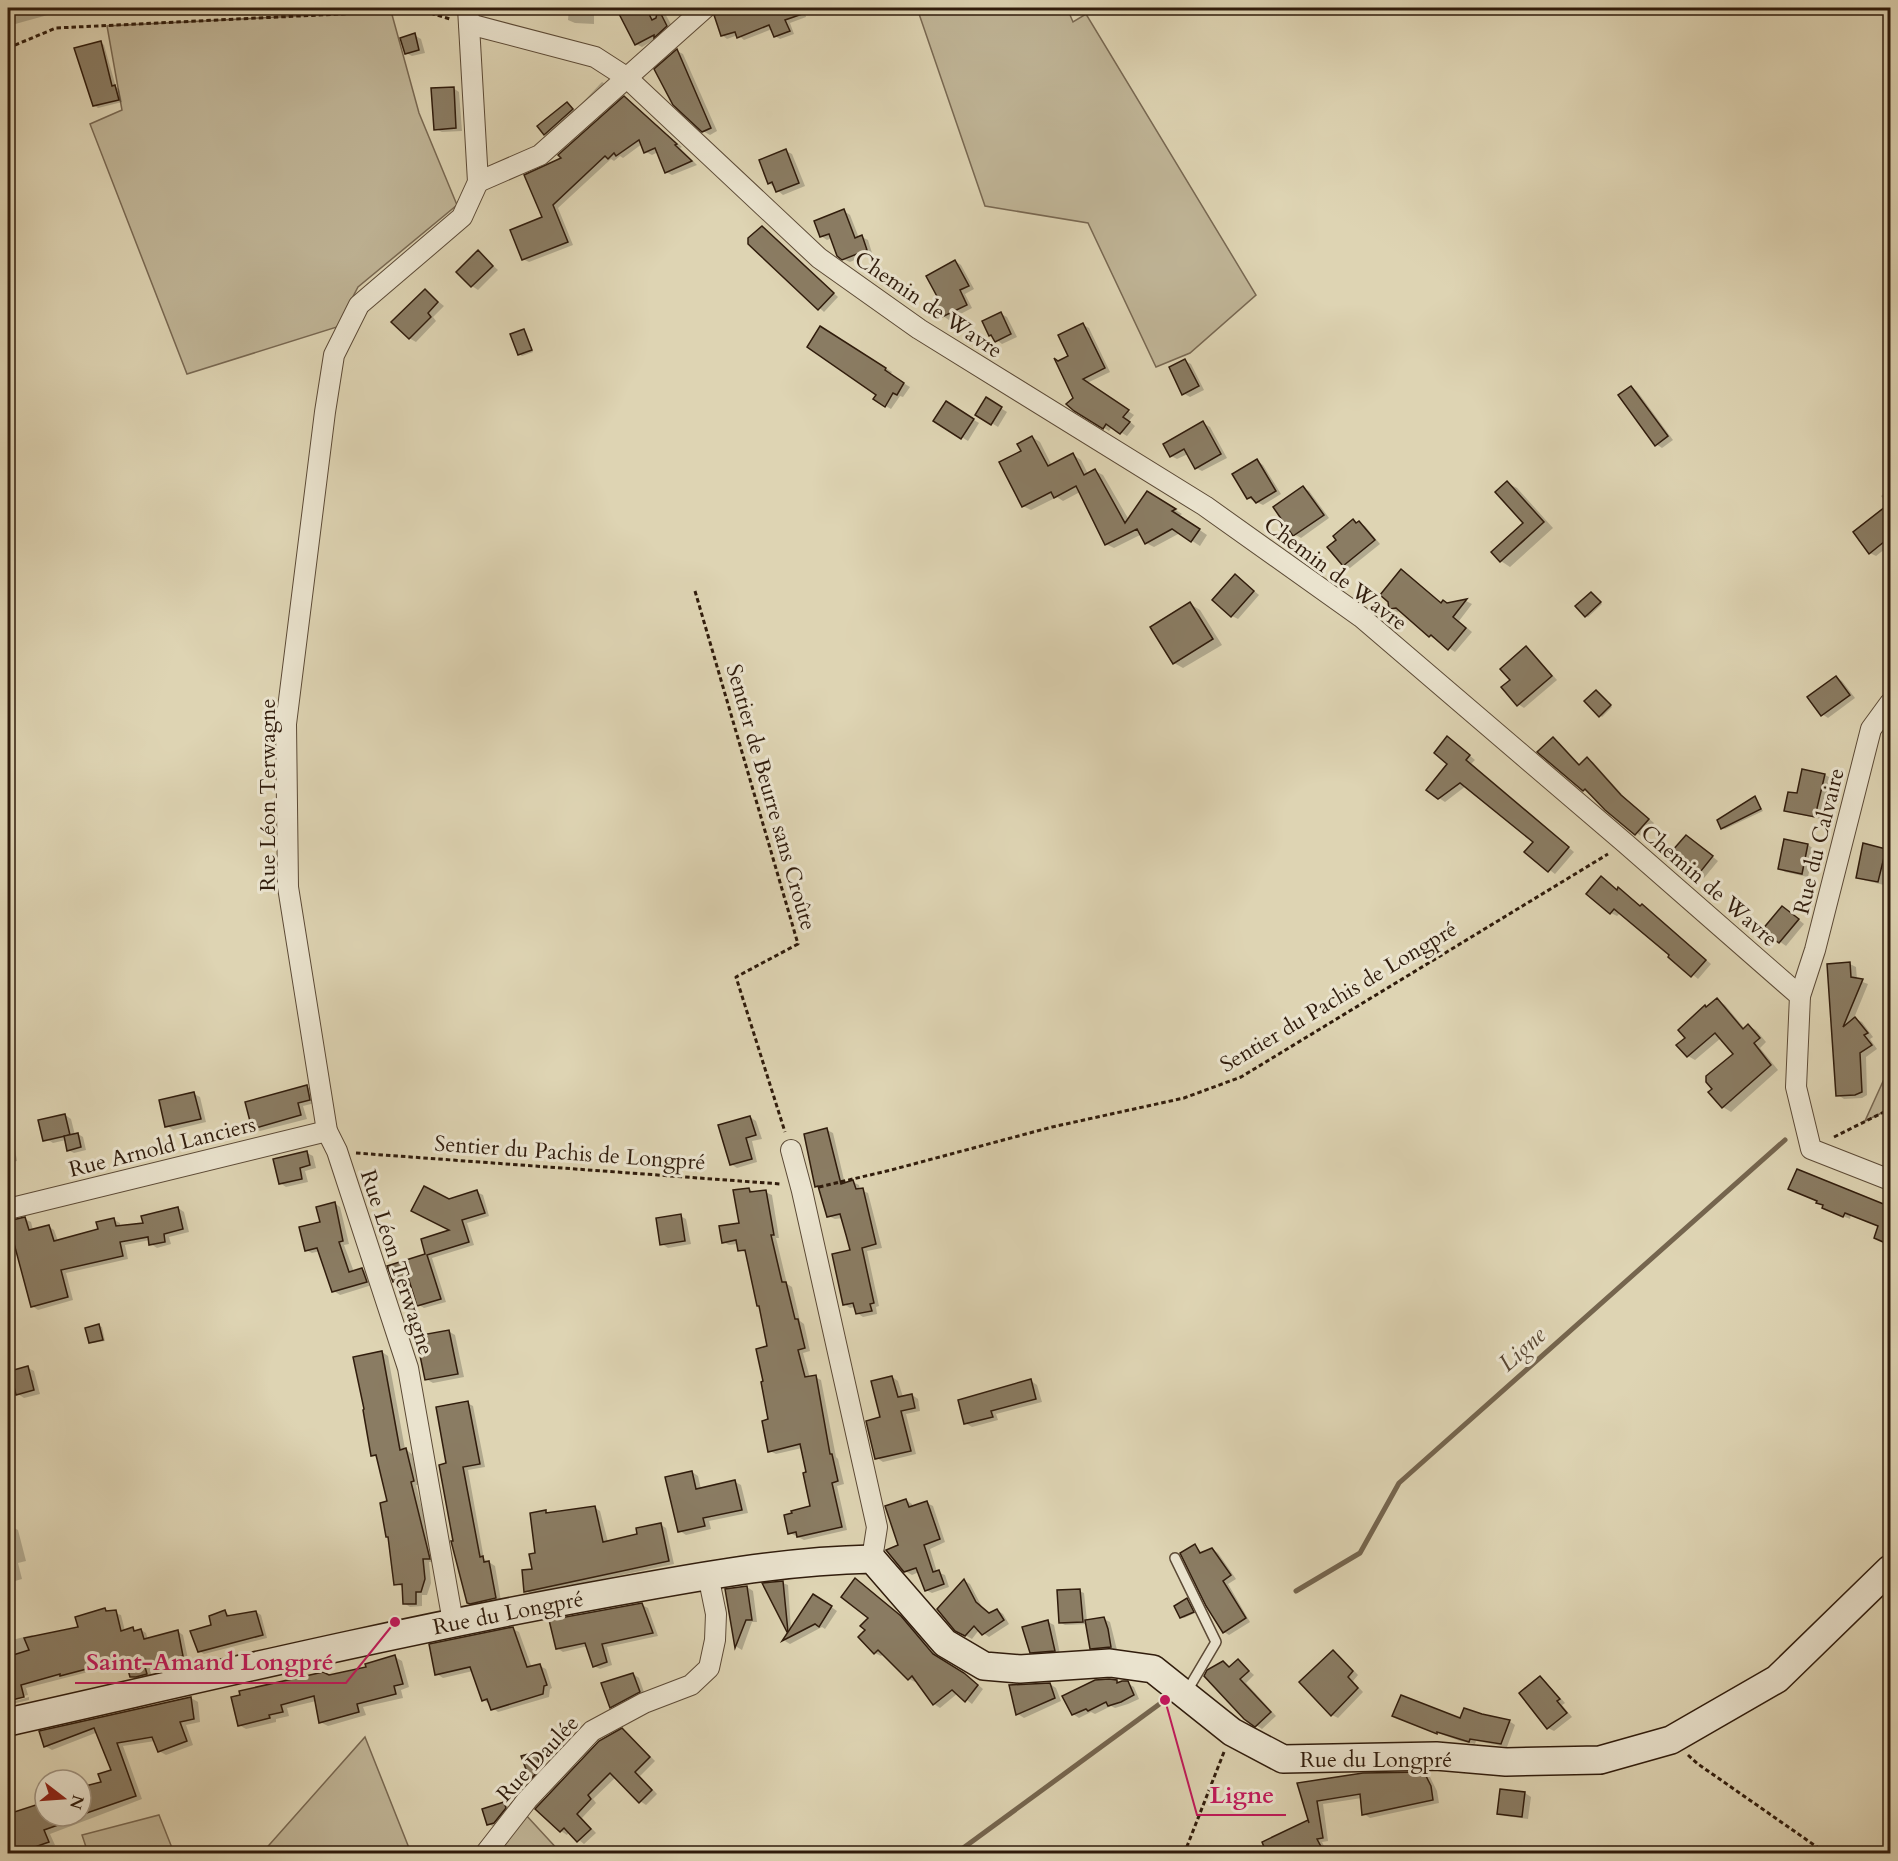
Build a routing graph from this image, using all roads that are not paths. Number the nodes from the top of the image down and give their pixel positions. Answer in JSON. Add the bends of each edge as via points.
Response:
{"nodes":[{"id":1,"x":705,"y":8,"type":"edge"},
{"id":2,"x":469,"y":16,"type":"edge"},
{"id":3,"x":627,"y":77,"type":"junction"},
{"id":4,"x":478,"y":182,"type":"junction"},
{"id":5,"x":1890,"y":703,"type":"edge"},
{"id":6,"x":1800,"y":996,"type":"junction"},
{"id":7,"x":327,"y":1131,"type":"junction"},
{"id":8,"x":791,"y":1150,"type":"road end"},
{"id":9,"x":1890,"y":1180,"type":"edge"},
{"id":10,"x":8,"y":1209,"type":"edge"},
{"id":11,"x":1175,"y":1558,"type":"dead end"},
{"id":12,"x":872,"y":1559,"type":"junction"},
{"id":13,"x":1890,"y":1569,"type":"edge"},
{"id":14,"x":708,"y":1575,"type":"junction"},
{"id":15,"x":453,"y":1622,"type":"junction"},
{"id":16,"x":1185,"y":1694,"type":"junction"},
{"id":17,"x":8,"y":1722,"type":"edge"},
{"id":18,"x":485,"y":1854,"type":"edge"}],
"edges":[{"from":1,"to":3,"type":"street"},
{"from":2,"to":3,"type":"street","name":"Chemin de Wavre","via":[[595,57]]},
{"from":2,"to":4,"type":"street","name":"Rue Léon Terwagne"},
{"from":3,"to":4,"type":"street","via":[[540,155]]},
{"from":3,"to":6,"type":"street","name":"Chemin de Wavre","via":[[819,258],[919,329],[1205,506],[1360,617]]},
{"from":4,"to":7,"type":"street","name":"Rue Léon Terwagne","via":[[462,217],[359,305],[334,355],[286,724],[288,887]]},
{"from":5,"to":6,"type":"street","name":"Rue du Calvaire","via":[[1871,729]]},
{"from":6,"to":9,"type":"street","via":[[1796,1088],[1811,1149]]},
{"from":7,"to":10,"type":"street","name":"Rue Arnold Lanciers"},
{"from":7,"to":15,"type":"street","name":"Rue Léon Terwagne","via":[[408,1368]]},
{"from":8,"to":12,"type":"street","via":[[877,1527]]},
{"from":11,"to":16,"type":"lane","via":[[1216,1642]]},
{"from":12,"to":14,"type":"street","name":"Rue du Longpré","via":[[828,1560]]},
{"from":12,"to":16,"type":"street","name":"Rue du Longpré","via":[[945,1643],[984,1666],[1020,1669],[1110,1663],[1153,1669]]},
{"from":13,"to":16,"type":"street","name":"Rue du Longpré","via":[[1777,1679],[1671,1740],[1600,1760],[1506,1762],[1436,1756],[1283,1759],[1232,1732]]},
{"from":14,"to":15,"type":"street","name":"Rue du Longpré"},
{"from":14,"to":18,"type":"street","name":"Rue Daulée","via":[[716,1614],[709,1668],[691,1685],[644,1703],[592,1731],[527,1800]]},
{"from":15,"to":17,"type":"street","name":"Rue du Longpré"}]}
